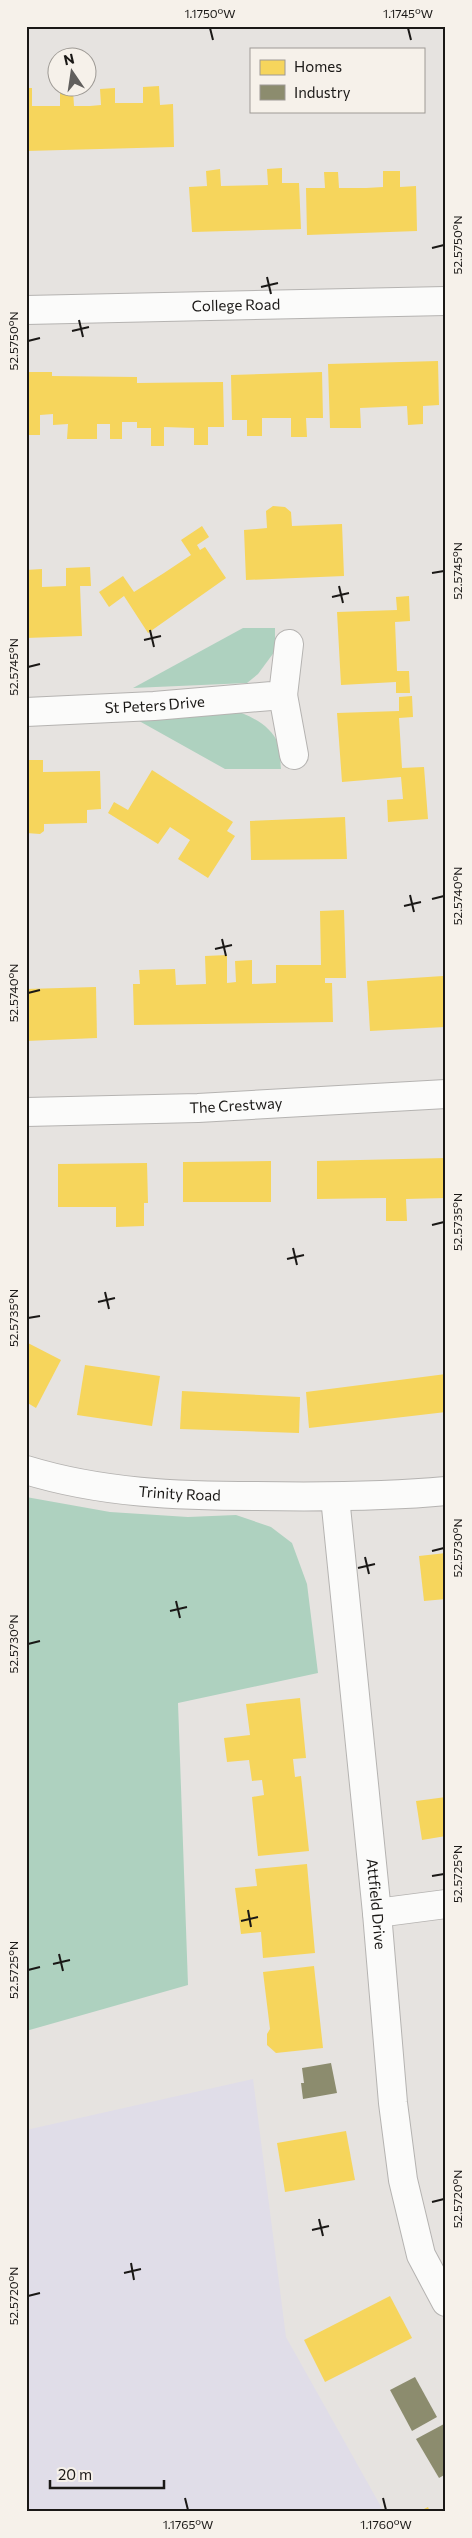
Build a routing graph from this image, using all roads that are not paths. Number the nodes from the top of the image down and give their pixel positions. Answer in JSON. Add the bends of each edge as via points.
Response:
{"nodes":[{"id":1,"x":446,"y":301,"type":"edge"},
{"id":2,"x":26,"y":310,"type":"edge"},
{"id":3,"x":289,"y":644,"type":"dead end"},
{"id":4,"x":283,"y":694,"type":"junction"},
{"id":5,"x":26,"y":712,"type":"edge"},
{"id":6,"x":294,"y":755,"type":"dead end"},
{"id":7,"x":446,"y":1094,"type":"edge"},
{"id":8,"x":26,"y":1112,"type":"edge"},
{"id":9,"x":26,"y":1470,"type":"edge"},
{"id":10,"x":446,"y":1491,"type":"edge"},
{"id":11,"x":335,"y":1498,"type":"junction"},
{"id":12,"x":446,"y":1904,"type":"edge"},
{"id":13,"x":377,"y":1912,"type":"junction"},
{"id":14,"x":446,"y":2302,"type":"edge"}],
"edges":[{"from":1,"to":2,"type":"street","name":"College Road"},
{"from":3,"to":4,"type":"street"},
{"from":4,"to":5,"type":"street","name":"St Peters Drive","via":[[154,706]]},
{"from":4,"to":6,"type":"street"},
{"from":7,"to":8,"type":"street","name":"The Crestway","via":[[198,1108]]},
{"from":9,"to":11,"type":"street","name":"Trinity Road","via":[[60,1480],[119,1490],[191,1496]]},
{"from":10,"to":11,"type":"street"},
{"from":11,"to":13,"type":"street","name":"Attfield Drive"},
{"from":12,"to":13,"type":"street"},
{"from":13,"to":14,"type":"street","name":"Attfield Drive","via":[[392,2103],[403,2180],[421,2255]]}]}
